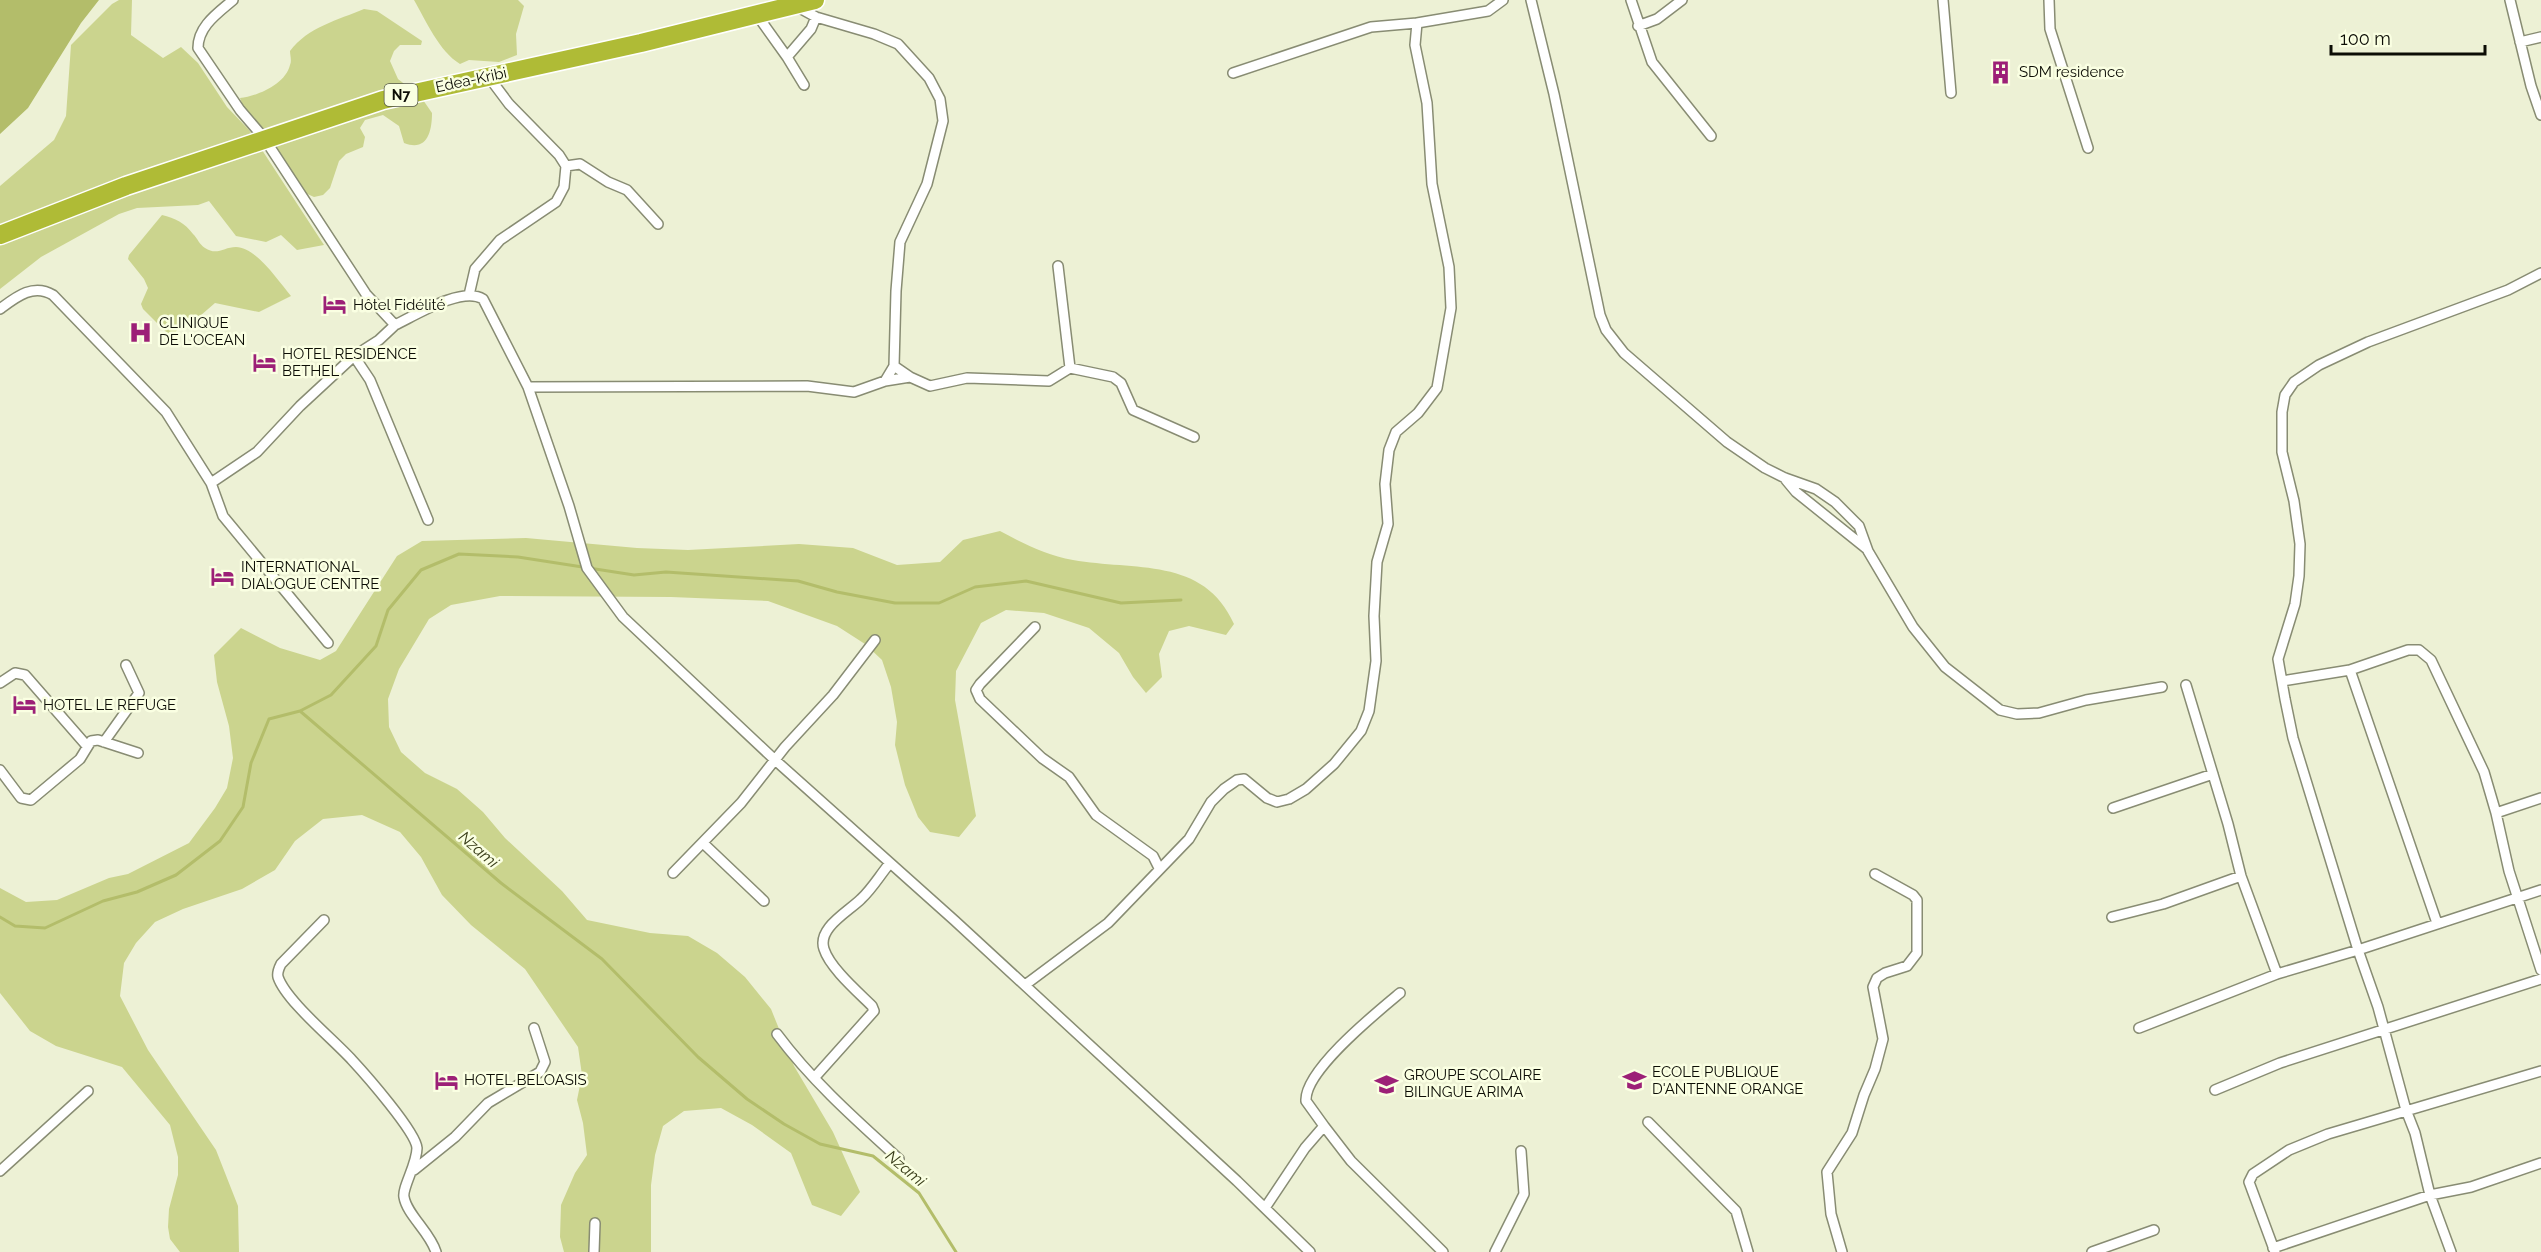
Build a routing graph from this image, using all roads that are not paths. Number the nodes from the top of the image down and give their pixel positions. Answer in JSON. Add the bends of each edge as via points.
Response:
{"nodes":[{"id":1,"x":233,"y":0,"type":"edge"},
{"id":2,"x":1503,"y":0,"type":"edge"},
{"id":3,"x":1532,"y":0,"type":"edge"},
{"id":4,"x":1632,"y":0,"type":"edge"},
{"id":5,"x":1682,"y":0,"type":"edge"},
{"id":6,"x":1943,"y":0,"type":"edge"},
{"id":7,"x":2049,"y":0,"type":"edge"},
{"id":8,"x":2510,"y":0,"type":"edge"},
{"id":9,"x":816,"y":8,"type":"edge"},
{"id":10,"x":757,"y":15,"type":"junction"},
{"id":11,"x":1417,"y":23,"type":"junction"},
{"id":12,"x":1638,"y":26,"type":"junction"},
{"id":13,"x":2541,"y":37,"type":"edge"},
{"id":14,"x":2520,"y":42,"type":"junction"},
{"id":15,"x":787,"y":57,"type":"junction"},
{"id":16,"x":1233,"y":73,"type":"dead end"},
{"id":17,"x":489,"y":76,"type":"junction"},
{"id":18,"x":804,"y":85,"type":"dead end"},
{"id":19,"x":1951,"y":93,"type":"dead end"},
{"id":20,"x":2541,"y":115,"type":"edge"},
{"id":21,"x":1711,"y":136,"type":"dead end"},
{"id":22,"x":264,"y":138,"type":"junction"},
{"id":23,"x":2088,"y":148,"type":"dead end"},
{"id":24,"x":566,"y":166,"type":"junction"},
{"id":25,"x":658,"y":224,"type":"dead end"},
{"id":26,"x":0,"y":235,"type":"edge"},
{"id":27,"x":1058,"y":266,"type":"dead end"},
{"id":28,"x":2541,"y":273,"type":"edge"},
{"id":29,"x":470,"y":295,"type":"junction"},
{"id":30,"x":0,"y":309,"type":"edge"},
{"id":31,"x":395,"y":325,"type":"junction"},
{"id":32,"x":354,"y":356,"type":"junction"},
{"id":33,"x":894,"y":366,"type":"junction"},
{"id":34,"x":1070,"y":368,"type":"junction"},
{"id":35,"x":910,"y":377,"type":"junction"},
{"id":36,"x":885,"y":381,"type":"junction"},
{"id":37,"x":528,"y":387,"type":"junction"},
{"id":38,"x":1194,"y":437,"type":"dead end"},
{"id":39,"x":1785,"y":478,"type":"junction"},
{"id":40,"x":211,"y":483,"type":"junction"},
{"id":41,"x":428,"y":520,"type":"dead end"},
{"id":42,"x":1868,"y":550,"type":"junction"},
{"id":43,"x":1035,"y":627,"type":"dead end"},
{"id":44,"x":874,"y":640,"type":"dead end"},
{"id":45,"x":328,"y":643,"type":"dead end"},
{"id":46,"x":126,"y":665,"type":"dead end"},
{"id":47,"x":2350,"y":670,"type":"junction"},
{"id":48,"x":2282,"y":681,"type":"junction"},
{"id":49,"x":0,"y":683,"type":"edge"},
{"id":50,"x":2186,"y":685,"type":"dead end"},
{"id":51,"x":2162,"y":687,"type":"dead end"},
{"id":52,"x":104,"y":742,"type":"junction"},
{"id":53,"x":87,"y":746,"type":"junction"},
{"id":54,"x":138,"y":753,"type":"dead end"},
{"id":55,"x":775,"y":760,"type":"junction"},
{"id":56,"x":0,"y":770,"type":"edge"},
{"id":57,"x":2213,"y":774,"type":"junction"},
{"id":58,"x":2541,"y":798,"type":"edge"},
{"id":59,"x":2113,"y":808,"type":"dead end"},
{"id":60,"x":2496,"y":813,"type":"junction"},
{"id":61,"x":704,"y":843,"type":"junction"},
{"id":62,"x":890,"y":863,"type":"junction"},
{"id":63,"x":1159,"y":868,"type":"junction"},
{"id":64,"x":673,"y":873,"type":"dead end"},
{"id":65,"x":1875,"y":874,"type":"dead end"},
{"id":66,"x":2241,"y":876,"type":"junction"},
{"id":67,"x":2541,"y":890,"type":"edge"},
{"id":68,"x":2518,"y":896,"type":"junction"},
{"id":69,"x":764,"y":901,"type":"dead end"},
{"id":70,"x":2112,"y":917,"type":"dead end"},
{"id":71,"x":324,"y":920,"type":"dead end"},
{"id":72,"x":2437,"y":923,"type":"junction"},
{"id":73,"x":2358,"y":950,"type":"junction"},
{"id":74,"x":2541,"y":970,"type":"edge"},
{"id":75,"x":2277,"y":974,"type":"junction"},
{"id":76,"x":2541,"y":979,"type":"edge"},
{"id":77,"x":1025,"y":986,"type":"junction"},
{"id":78,"x":1400,"y":993,"type":"dead end"},
{"id":79,"x":534,"y":1028,"type":"dead end"},
{"id":80,"x":2139,"y":1028,"type":"dead end"},
{"id":81,"x":2384,"y":1031,"type":"junction"},
{"id":82,"x":777,"y":1034,"type":"dead end"},
{"id":83,"x":2541,"y":1071,"type":"edge"},
{"id":84,"x":815,"y":1077,"type":"junction"},
{"id":85,"x":2215,"y":1090,"type":"dead end"},
{"id":86,"x":88,"y":1091,"type":"dead end"},
{"id":87,"x":2406,"y":1110,"type":"junction"},
{"id":88,"x":1648,"y":1122,"type":"dead end"},
{"id":89,"x":1324,"y":1126,"type":"junction"},
{"id":90,"x":1521,"y":1151,"type":"dead end"},
{"id":91,"x":899,"y":1159,"type":"dead end"},
{"id":92,"x":2541,"y":1163,"type":"edge"},
{"id":93,"x":414,"y":1170,"type":"junction"},
{"id":94,"x":0,"y":1171,"type":"edge"},
{"id":95,"x":2430,"y":1194,"type":"junction"},
{"id":96,"x":1265,"y":1208,"type":"junction"},
{"id":97,"x":595,"y":1223,"type":"dead end"},
{"id":98,"x":2154,"y":1230,"type":"dead end"},
{"id":99,"x":2274,"y":1250,"type":"edge"},
{"id":100,"x":436,"y":1252,"type":"edge"},
{"id":101,"x":594,"y":1252,"type":"edge"},
{"id":102,"x":1310,"y":1252,"type":"edge"},
{"id":103,"x":1443,"y":1252,"type":"edge"},
{"id":104,"x":1495,"y":1252,"type":"edge"},
{"id":105,"x":1748,"y":1252,"type":"edge"},
{"id":106,"x":1842,"y":1252,"type":"edge"},
{"id":107,"x":2092,"y":1252,"type":"edge"},
{"id":108,"x":2451,"y":1252,"type":"edge"}],
"edges":[{"from":1,"to":22,"type":"street","via":[[209,22],[201,33],[198,48]]},
{"from":2,"to":11,"type":"street","via":[[1488,11]]},
{"from":3,"to":39,"type":"street","via":[[1606,330],[1624,353],[1727,442]]},
{"from":4,"to":12,"type":"street"},
{"from":5,"to":12,"type":"street","via":[[1657,19]]},
{"from":6,"to":19,"type":"street"},
{"from":7,"to":23,"type":"street","via":[[2050,29]]},
{"from":8,"to":14,"type":"street"},
{"from":9,"to":10,"type":"highway","name":"Edea-Kribi","number":"N7","via":[[794,5]]},
{"from":9,"to":15,"type":"street","via":[[811,29]]},
{"from":9,"to":33,"type":"street","via":[[898,44],[929,78],[940,99],[943,121],[927,184],[900,242]]},
{"from":10,"to":15,"type":"street"},
{"from":10,"to":17,"type":"highway","name":"Edea-Kribi","number":"N7"},
{"from":11,"to":16,"type":"street","via":[[1371,27]]},
{"from":11,"to":63,"type":"street","via":[[1415,45],[1427,103],[1432,184],[1449,267],[1451,308],[1437,388],[1418,413],[1396,432],[1389,450],[1385,484],[1388,524],[1377,562],[1376,661],[1369,711],[1361,731],[1334,764],[1306,789],[1276,802],[1244,779],[1237,780],[1211,802],[1189,839]]},
{"from":12,"to":21,"type":"street","via":[[1652,62]]},
{"from":13,"to":14,"type":"street"},
{"from":14,"to":20,"type":"street"},
{"from":15,"to":18,"type":"street"},
{"from":17,"to":22,"type":"highway","name":"Edea-Kribi","number":"N7","via":[[383,100]]},
{"from":17,"to":24,"type":"street","via":[[509,104]]},
{"from":22,"to":26,"type":"highway","name":"Edea-Kribi","number":"N7"},
{"from":22,"to":31,"type":"street","via":[[366,294]]},
{"from":24,"to":25,"type":"street","via":[[580,164],[627,190]]},
{"from":24,"to":29,"type":"street","via":[[564,187],[556,202],[500,240],[475,269]]},
{"from":27,"to":34,"type":"street"},
{"from":28,"to":48,"type":"street","via":[[2508,290],[2368,342],[2319,365],[2294,382],[2285,395],[2282,452],[2300,544],[2295,604],[2278,659]]},
{"from":29,"to":31,"type":"street","via":[[444,302]]},
{"from":29,"to":37,"type":"street","via":[[483,299]]},
{"from":30,"to":40,"type":"street","via":[[34,290],[53,295],[166,412]]},
{"from":31,"to":32,"type":"street"},
{"from":32,"to":40,"type":"street","via":[[257,452]]},
{"from":32,"to":41,"type":"street","via":[[370,380]]},
{"from":33,"to":35,"type":"street"},
{"from":33,"to":36,"type":"street"},
{"from":34,"to":35,"type":"street","via":[[1049,381],[1036,382],[967,378],[930,386]]},
{"from":34,"to":38,"type":"street","via":[[1113,376],[1121,383],[1133,410]]},
{"from":35,"to":36,"type":"street"},
{"from":36,"to":37,"type":"street","via":[[854,392],[807,386]]},
{"from":37,"to":55,"type":"street","via":[[587,568],[624,617]]},
{"from":39,"to":42,"type":"street","via":[[1796,492]]},
{"from":39,"to":42,"type":"street","via":[[1816,489],[1835,502],[1859,526]]},
{"from":40,"to":45,"type":"street","via":[[223,516]]},
{"from":42,"to":51,"type":"street","via":[[1913,627],[1945,667],[2000,710],[2017,714],[2039,712]]},
{"from":43,"to":63,"type":"street","via":[[980,684],[976,690],[980,699],[1042,758],[1070,777],[1096,816],[1153,856]]},
{"from":44,"to":55,"type":"street","via":[[833,695]]},
{"from":46,"to":52,"type":"street","via":[[139,693]]},
{"from":47,"to":48,"type":"street"},
{"from":47,"to":60,"type":"street","via":[[2408,650],[2419,650],[2431,660],[2484,772]]},
{"from":47,"to":72,"type":"street"},
{"from":48,"to":73,"type":"street","via":[[2293,738]]},
{"from":49,"to":53,"type":"street","via":[[15,673],[24,675]]},
{"from":50,"to":57,"type":"street"},
{"from":52,"to":53,"type":"street","via":[[94,740]]},
{"from":52,"to":54,"type":"street"},
{"from":53,"to":56,"type":"street","via":[[80,759],[31,800],[21,798]]},
{"from":55,"to":61,"type":"street"},
{"from":55,"to":62,"type":"street"},
{"from":57,"to":59,"type":"street"},
{"from":57,"to":66,"type":"street"},
{"from":58,"to":60,"type":"street"},
{"from":60,"to":68,"type":"street"},
{"from":61,"to":64,"type":"street"},
{"from":61,"to":69,"type":"street"},
{"from":62,"to":77,"type":"street"},
{"from":62,"to":84,"type":"street","via":[[825,935],[823,947],[827,957],[874,1011]]},
{"from":63,"to":77,"type":"street","via":[[1108,922]]},
{"from":65,"to":106,"type":"street","via":[[1917,900],[1917,953],[1906,966],[1877,978],[1873,987],[1883,1039],[1852,1133],[1827,1172],[1831,1214]]},
{"from":66,"to":70,"type":"street","via":[[2163,904]]},
{"from":66,"to":75,"type":"street"},
{"from":67,"to":68,"type":"street"},
{"from":68,"to":72,"type":"street"},
{"from":68,"to":74,"type":"street"},
{"from":71,"to":93,"type":"street","via":[[281,964],[278,978],[394,1110],[415,1141]]},
{"from":72,"to":73,"type":"street"},
{"from":73,"to":75,"type":"street"},
{"from":73,"to":81,"type":"street"},
{"from":75,"to":80,"type":"street"},
{"from":76,"to":81,"type":"street"},
{"from":77,"to":96,"type":"street"},
{"from":78,"to":89,"type":"street","via":[[1357,1028],[1308,1086],[1306,1101]]},
{"from":79,"to":93,"type":"street","via":[[545,1062],[540,1072],[488,1103],[455,1137]]},
{"from":81,"to":85,"type":"street","via":[[2280,1064]]},
{"from":81,"to":87,"type":"street"},
{"from":82,"to":84,"type":"street","via":[[802,1067]]},
{"from":83,"to":87,"type":"street"},
{"from":84,"to":91,"type":"street"},
{"from":86,"to":94,"type":"street"},
{"from":87,"to":95,"type":"street"},
{"from":87,"to":99,"type":"street","via":[[2308,1142],[2253,1174],[2249,1182]]},
{"from":88,"to":105,"type":"street","via":[[1736,1211]]},
{"from":89,"to":96,"type":"street"},
{"from":89,"to":103,"type":"street","via":[[1351,1161]]},
{"from":90,"to":104,"type":"street","via":[[1524,1194]]},
{"from":92,"to":95,"type":"street","via":[[2470,1188]]},
{"from":93,"to":100,"type":"street","via":[[404,1196],[406,1204]]},
{"from":95,"to":99,"type":"street"},
{"from":95,"to":108,"type":"street"},
{"from":96,"to":102,"type":"street"},
{"from":97,"to":101,"type":"street"},
{"from":98,"to":107,"type":"street"}]}
